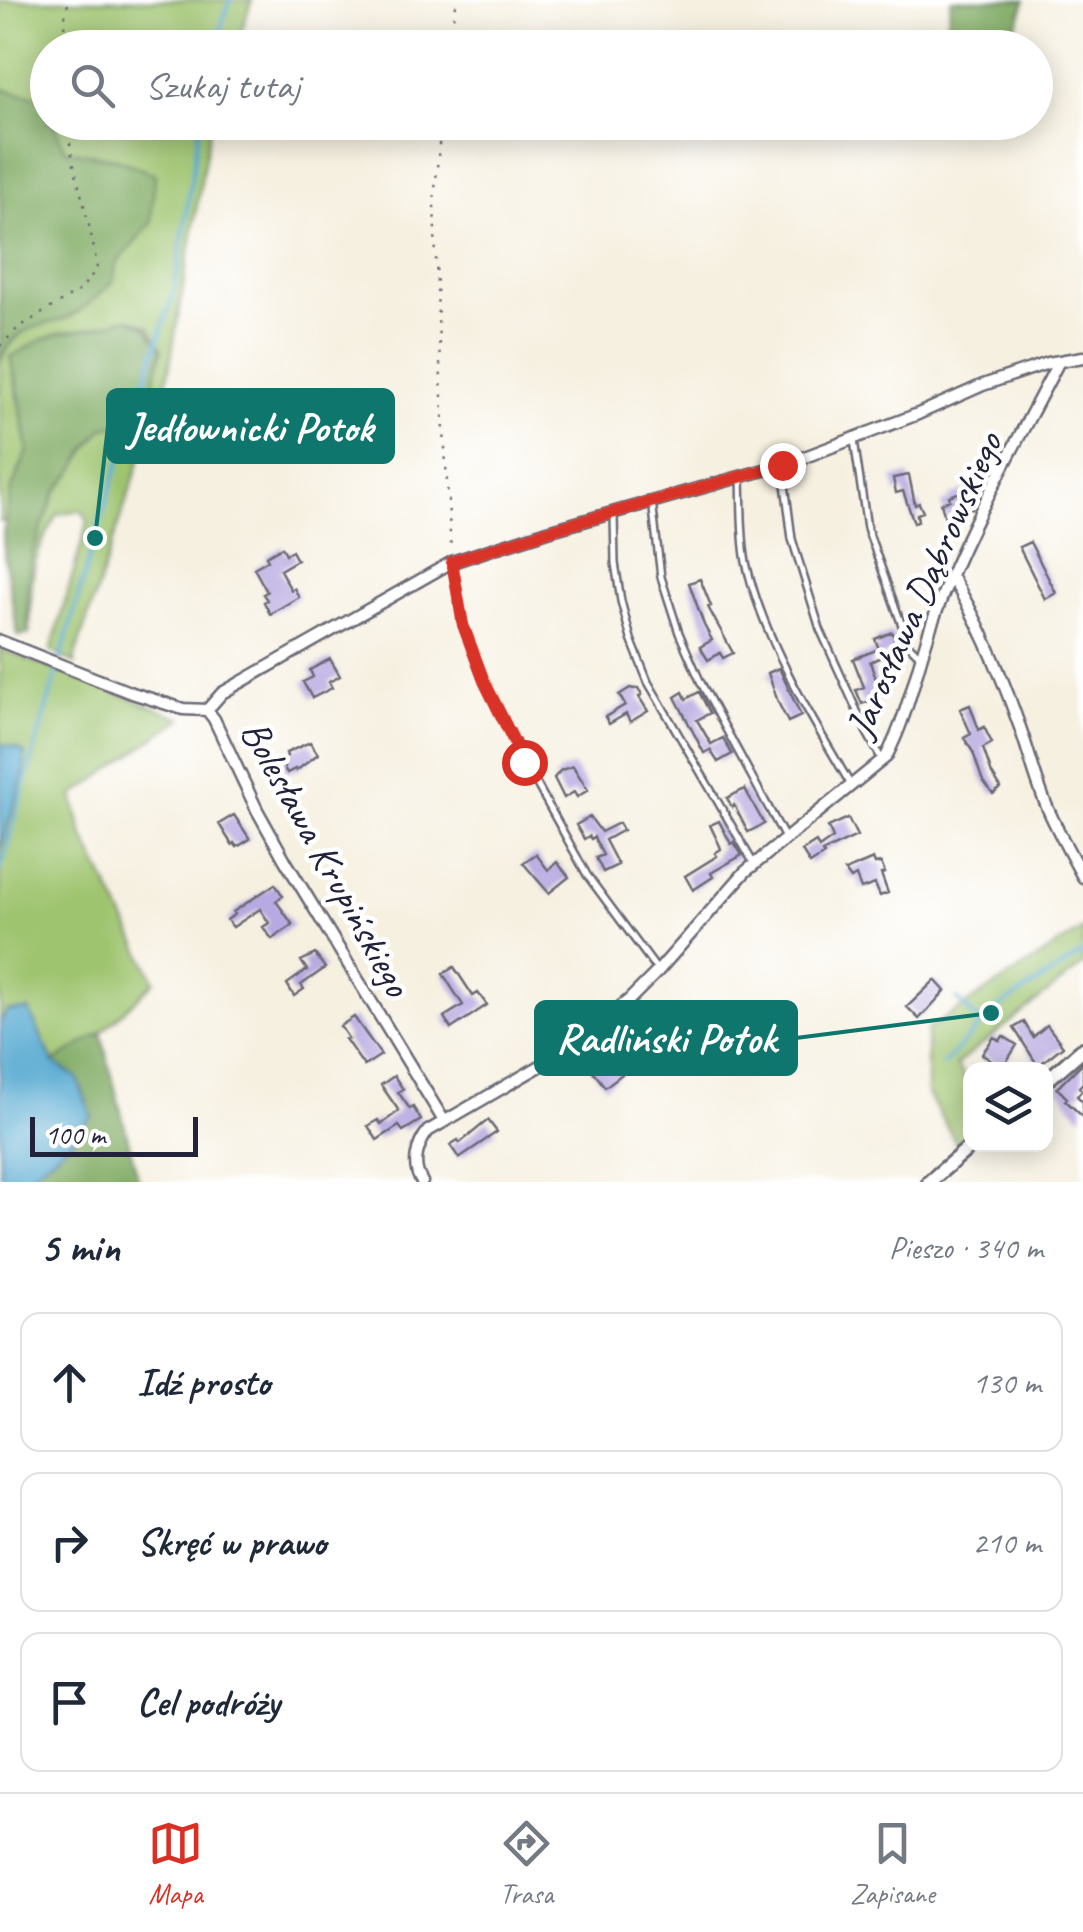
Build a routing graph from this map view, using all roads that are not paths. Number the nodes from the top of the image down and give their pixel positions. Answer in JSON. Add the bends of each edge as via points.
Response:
{"nodes":[{"id":1,"x":1083,"y":357,"type":"edge"},
{"id":2,"x":1059,"y":361,"type":"junction"},
{"id":3,"x":854,"y":440,"type":"junction"},
{"id":4,"x":782,"y":465,"type":"junction"},
{"id":5,"x":741,"y":478,"type":"junction"},
{"id":6,"x":652,"y":500,"type":"junction"},
{"id":7,"x":614,"y":512,"type":"junction"},
{"id":8,"x":452,"y":562,"type":"junction"},
{"id":9,"x":951,"y":576,"type":"junction"},
{"id":10,"x":0,"y":641,"type":"edge"},
{"id":11,"x":921,"y":656,"type":"junction"},
{"id":12,"x":207,"y":710,"type":"junction"},
{"id":13,"x":882,"y":760,"type":"junction"},
{"id":14,"x":851,"y":786,"type":"junction"},
{"id":15,"x":785,"y":838,"type":"junction"},
{"id":16,"x":754,"y":864,"type":"junction"},
{"id":17,"x":1083,"y":877,"type":"edge"},
{"id":18,"x":658,"y":972,"type":"junction"},
{"id":19,"x":1083,"y":1048,"type":"edge"},
{"id":20,"x":1053,"y":1074,"type":"edge"},
{"id":21,"x":444,"y":1121,"type":"junction"},
{"id":22,"x":965,"y":1152,"type":"edge"},
{"id":23,"x":422,"y":1182,"type":"edge"},
{"id":24,"x":929,"y":1182,"type":"edge"}],
"edges":[{"from":1,"to":2,"type":"street"},
{"from":2,"to":3,"type":"street"},
{"from":2,"to":9,"type":"street","name":"Jarosława Dąbrowskiego"},
{"from":3,"to":4,"type":"street"},
{"from":3,"to":11,"type":"lane","via":[[867,528],[910,645]]},
{"from":4,"to":5,"type":"street"},
{"from":4,"to":13,"type":"lane","via":[[792,539],[820,629]]},
{"from":5,"to":6,"type":"street"},
{"from":5,"to":14,"type":"lane","via":[[746,561],[771,638]]},
{"from":6,"to":7,"type":"street"},
{"from":6,"to":15,"type":"lane","via":[[662,577],[679,632]]},
{"from":7,"to":8,"type":"street"},
{"from":7,"to":16,"type":"lane","via":[[620,601],[648,682]]},
{"from":8,"to":12,"type":"street","via":[[222,693]]},
{"from":8,"to":18,"type":"lane","via":[[463,625],[524,762],[587,875]]},
{"from":9,"to":11,"type":"street","name":"Jarosława Dąbrowskiego"},
{"from":9,"to":17,"type":"street","via":[[990,650],[1048,810]]},
{"from":10,"to":12,"type":"street","name":"Bolesława Krupińskiego","via":[[129,692],[183,710]]},
{"from":11,"to":13,"type":"street","name":"Jarosława Dąbrowskiego","via":[[896,738]]},
{"from":12,"to":21,"type":"street","name":"Bolesława Krupińskiego","via":[[286,862]]},
{"from":13,"to":14,"type":"street","name":"Jarosława Dąbrowskiego"},
{"from":14,"to":15,"type":"street","name":"Jarosława Dąbrowskiego"},
{"from":15,"to":16,"type":"street","name":"Jarosława Dąbrowskiego"},
{"from":16,"to":18,"type":"street","name":"Jarosława Dąbrowskiego"},
{"from":18,"to":21,"type":"street","name":"Jarosława Dąbrowskiego","via":[[584,1038]]},
{"from":19,"to":20,"type":"street"},
{"from":21,"to":23,"type":"street","name":"Jarosława Dąbrowskiego","via":[[420,1141]]},
{"from":22,"to":24,"type":"street"}]}
